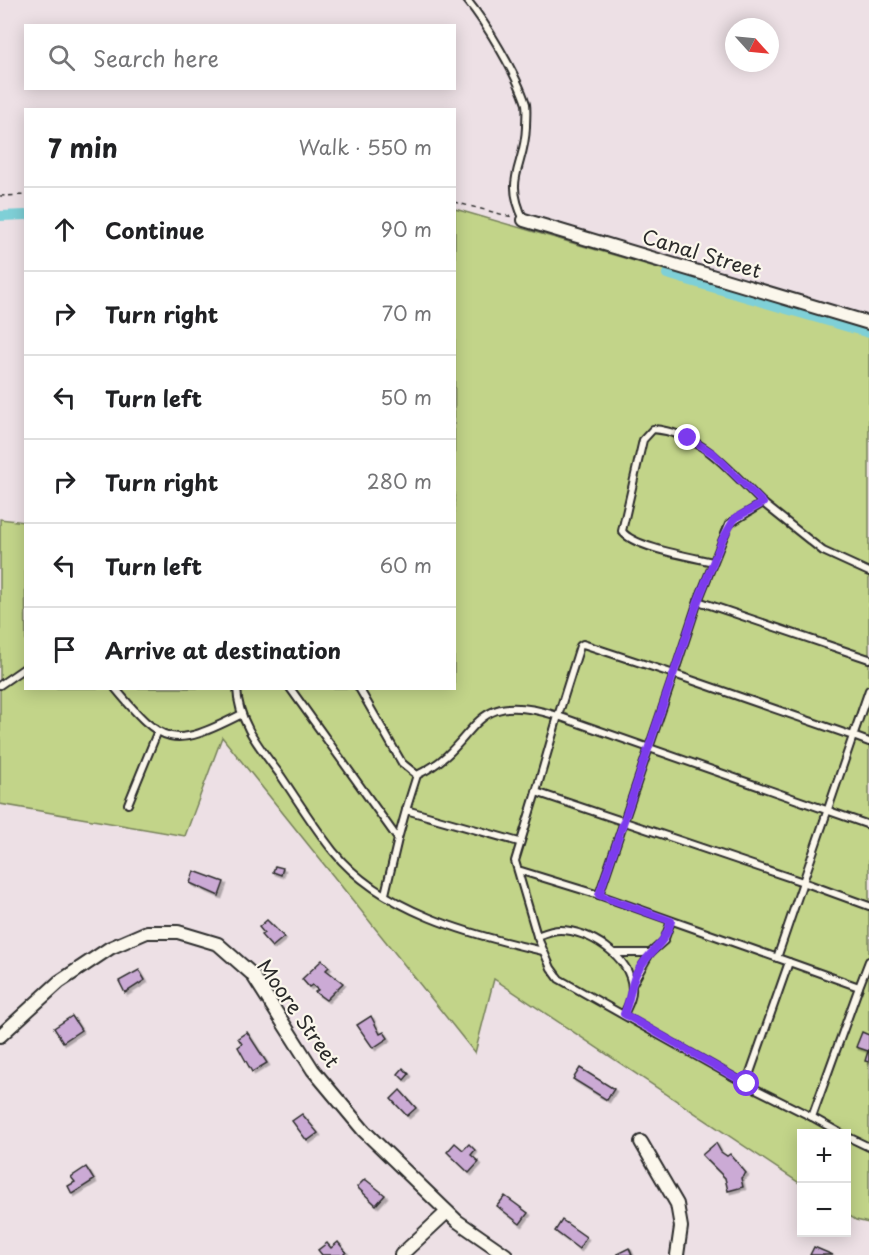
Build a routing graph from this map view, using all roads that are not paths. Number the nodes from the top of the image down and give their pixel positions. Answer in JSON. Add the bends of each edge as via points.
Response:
{"nodes":[{"id":1,"x":467,"y":0,"type":"edge"},
{"id":2,"x":524,"y":220,"type":"joint"},
{"id":3,"x":869,"y":323,"type":"edge"},
{"id":4,"x":763,"y":503,"type":"junction"},
{"id":5,"x":713,"y":562,"type":"junction"},
{"id":6,"x":869,"y":572,"type":"edge"},
{"id":7,"x":698,"y":601,"type":"junction"},
{"id":8,"x":869,"y":659,"type":"edge"},
{"id":9,"x":24,"y":668,"type":"edge"},
{"id":10,"x":674,"y":674,"type":"junction"},
{"id":11,"x":0,"y":685,"type":"edge"},
{"id":12,"x":117,"y":690,"type":"edge"},
{"id":13,"x":237,"y":690,"type":"edge"},
{"id":14,"x":291,"y":690,"type":"edge"},
{"id":15,"x":360,"y":690,"type":"edge"},
{"id":16,"x":869,"y":690,"type":"edge"},
{"id":17,"x":240,"y":715,"type":"junction"},
{"id":18,"x":558,"y":716,"type":"junction"},
{"id":19,"x":157,"y":733,"type":"junction"},
{"id":20,"x":853,"y":736,"type":"junction"},
{"id":21,"x":869,"y":742,"type":"edge"},
{"id":22,"x":649,"y":747,"type":"junction"},
{"id":23,"x":417,"y":775,"type":"junction"},
{"id":24,"x":536,"y":792,"type":"junction"},
{"id":25,"x":128,"y":804,"type":"dead end"},
{"id":26,"x":406,"y":810,"type":"junction"},
{"id":27,"x":828,"y":811,"type":"junction"},
{"id":28,"x":623,"y":822,"type":"junction"},
{"id":29,"x":869,"y":825,"type":"edge"},
{"id":30,"x":398,"y":839,"type":"junction"},
{"id":31,"x":519,"y":842,"type":"junction"},
{"id":32,"x":518,"y":870,"type":"junction"},
{"id":33,"x":803,"y":882,"type":"junction"},
{"id":34,"x":385,"y":894,"type":"junction"},
{"id":35,"x":599,"y":895,"type":"junction"},
{"id":36,"x":869,"y":906,"type":"edge"},
{"id":37,"x":671,"y":921,"type":"junction"},
{"id":38,"x":537,"y":936,"type":"junction"},
{"id":39,"x":543,"y":951,"type":"junction"},
{"id":40,"x":615,"y":953,"type":"junction"},
{"id":41,"x":650,"y":953,"type":"junction"},
{"id":42,"x":777,"y":958,"type":"junction"},
{"id":43,"x":869,"y":961,"type":"edge"},
{"id":44,"x":789,"y":962,"type":"junction"},
{"id":45,"x":632,"y":985,"type":"junction"},
{"id":46,"x":859,"y":987,"type":"junction"},
{"id":47,"x":624,"y":1014,"type":"junction"},
{"id":48,"x":0,"y":1036,"type":"edge"},
{"id":49,"x":747,"y":1084,"type":"junction"},
{"id":50,"x":812,"y":1117,"type":"junction"},
{"id":51,"x":833,"y":1129,"type":"edge"},
{"id":52,"x":851,"y":1138,"type":"edge"},
{"id":53,"x":641,"y":1142,"type":"dead end"},
{"id":54,"x":869,"y":1147,"type":"edge"},
{"id":55,"x":447,"y":1212,"type":"junction"},
{"id":56,"x":401,"y":1255,"type":"edge"},
{"id":57,"x":506,"y":1255,"type":"edge"},
{"id":58,"x":677,"y":1255,"type":"edge"}],
"edges":[{"from":1,"to":2,"type":"lane","via":[[479,15],[526,105],[526,130],[515,176],[514,200]]},
{"from":2,"to":3,"type":"street","name":"Canal Street"},
{"from":4,"to":5,"type":"lane","via":[[729,524]]},
{"from":4,"to":5,"type":"lane","via":[[701,444],[667,430],[653,429],[646,434],[622,531],[634,541]]},
{"from":4,"to":6,"type":"lane","via":[[823,551]]},
{"from":5,"to":7,"type":"lane"},
{"from":7,"to":8,"type":"lane"},
{"from":7,"to":10,"type":"lane"},
{"from":9,"to":11,"type":"lane"},
{"from":10,"to":18,"type":"lane","via":[[583,644]]},
{"from":10,"to":20,"type":"lane"},
{"from":10,"to":22,"type":"lane"},
{"from":12,"to":19,"type":"lane"},
{"from":13,"to":17,"type":"lane"},
{"from":14,"to":30,"type":"lane"},
{"from":15,"to":23,"type":"lane","via":[[402,763]]},
{"from":16,"to":20,"type":"lane"},
{"from":17,"to":19,"type":"lane","via":[[202,734],[181,737]]},
{"from":17,"to":34,"type":"lane","via":[[334,852]]},
{"from":18,"to":22,"type":"lane"},
{"from":18,"to":23,"type":"lane","via":[[530,707],[496,710],[482,716],[443,760]]},
{"from":18,"to":24,"type":"lane"},
{"from":19,"to":25,"type":"lane"},
{"from":20,"to":21,"type":"lane"},
{"from":20,"to":27,"type":"lane"},
{"from":22,"to":27,"type":"lane"},
{"from":22,"to":28,"type":"lane"},
{"from":23,"to":26,"type":"lane"},
{"from":24,"to":28,"type":"lane"},
{"from":24,"to":31,"type":"lane"},
{"from":26,"to":30,"type":"lane"},
{"from":26,"to":31,"type":"lane"},
{"from":27,"to":29,"type":"lane"},
{"from":27,"to":33,"type":"lane"},
{"from":28,"to":33,"type":"lane"},
{"from":28,"to":35,"type":"lane"},
{"from":30,"to":34,"type":"lane"},
{"from":31,"to":32,"type":"lane","via":[[515,861]]},
{"from":32,"to":35,"type":"lane"},
{"from":32,"to":38,"type":"lane"},
{"from":33,"to":36,"type":"lane"},
{"from":33,"to":42,"type":"lane"},
{"from":34,"to":39,"type":"lane","via":[[443,924]]},
{"from":35,"to":37,"type":"lane"},
{"from":37,"to":41,"type":"lane","via":[[664,941]]},
{"from":37,"to":42,"type":"lane"},
{"from":38,"to":39,"type":"lane"},
{"from":38,"to":40,"type":"lane","via":[[571,931]]},
{"from":39,"to":47,"type":"lane","via":[[559,979]]},
{"from":40,"to":41,"type":"lane"},
{"from":40,"to":45,"type":"lane"},
{"from":41,"to":45,"type":"lane"},
{"from":42,"to":44,"type":"lane"},
{"from":43,"to":46,"type":"lane"},
{"from":44,"to":46,"type":"lane"},
{"from":44,"to":49,"type":"lane"},
{"from":45,"to":47,"type":"lane"},
{"from":46,"to":50,"type":"lane"},
{"from":47,"to":49,"type":"lane"},
{"from":48,"to":55,"type":"street","name":"Moore Street","via":[[58,982],[110,948],[147,932],[178,932],[218,944],[252,974],[313,1070],[364,1131]]},
{"from":49,"to":50,"type":"lane"},
{"from":50,"to":51,"type":"lane"},
{"from":52,"to":54,"type":"lane"},
{"from":53,"to":58,"type":"street","via":[[677,1204],[681,1227]]},
{"from":55,"to":56,"type":"street"},
{"from":55,"to":57,"type":"street","name":"Moore Street"}]}
